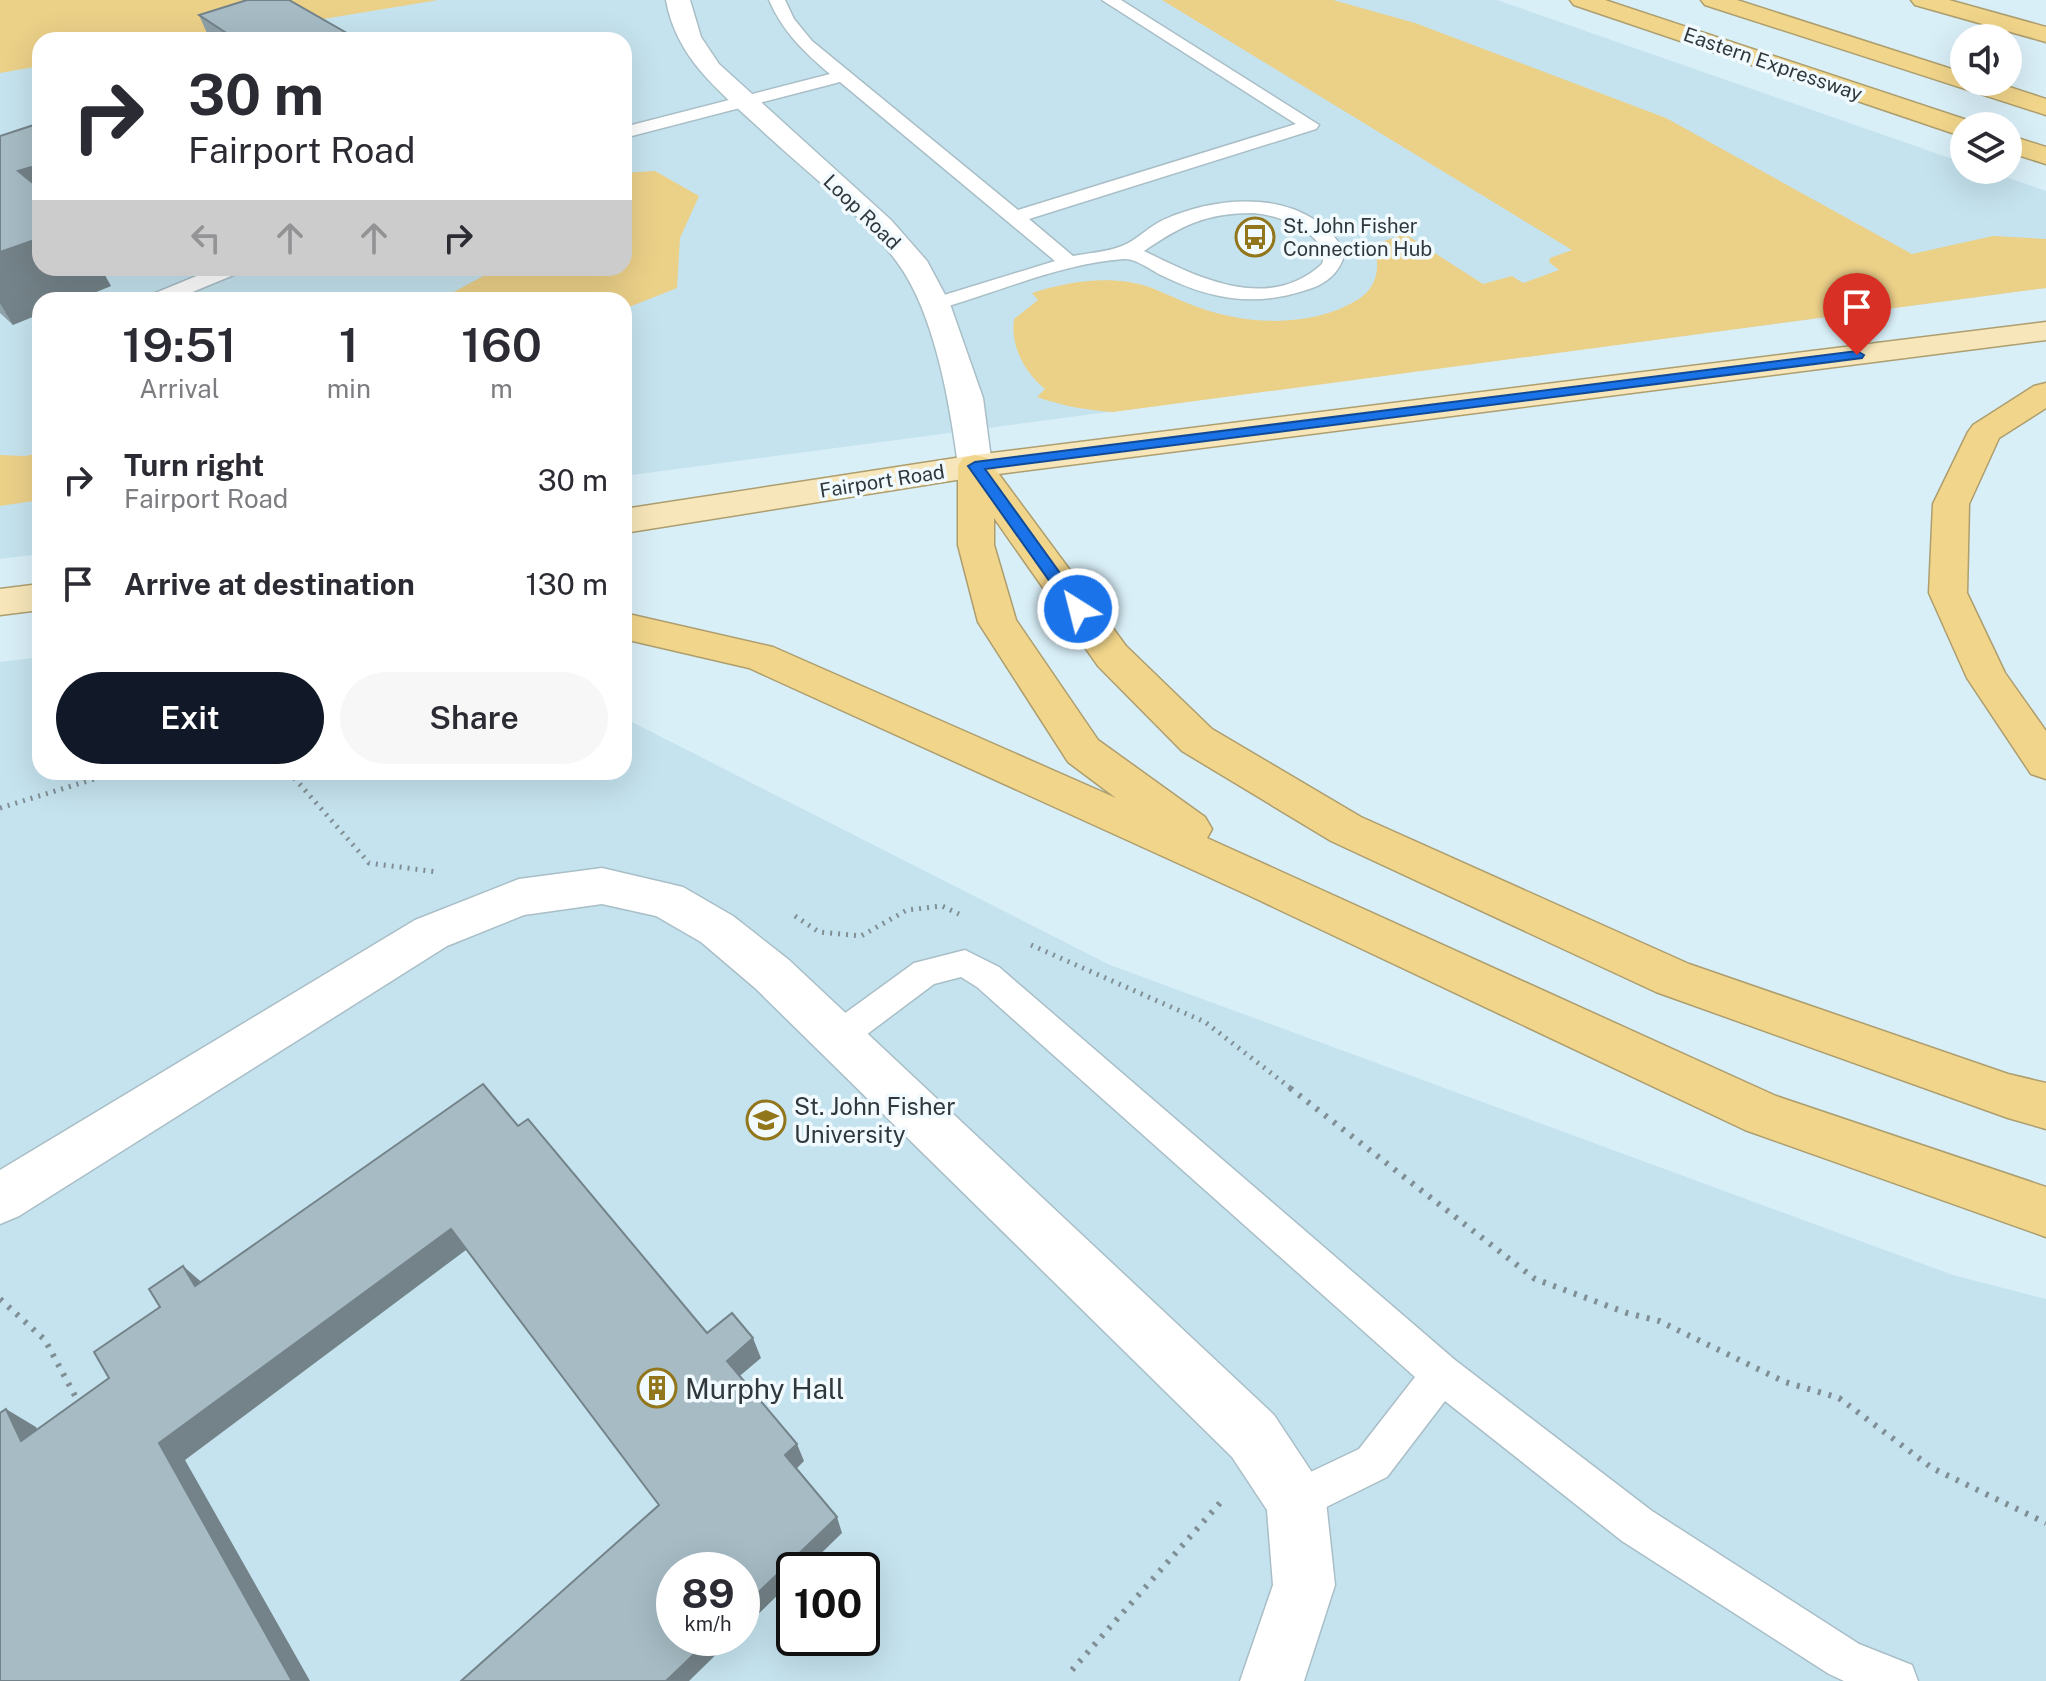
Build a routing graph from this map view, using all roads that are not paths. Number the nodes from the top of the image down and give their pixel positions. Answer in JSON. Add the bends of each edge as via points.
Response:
{"nodes":[{"id":1,"x":678,"y":0,"type":"edge"},
{"id":2,"x":777,"y":0,"type":"edge"},
{"id":3,"x":1110,"y":0,"type":"edge"},
{"id":4,"x":1582,"y":0,"type":"edge"},
{"id":5,"x":1713,"y":0,"type":"edge"},
{"id":6,"x":1923,"y":0,"type":"edge"},
{"id":7,"x":2046,"y":35,"type":"edge"},
{"id":8,"x":842,"y":76,"type":"junction"},
{"id":9,"x":1950,"y":76,"type":"edge"},
{"id":10,"x":2012,"y":96,"type":"edge"},
{"id":11,"x":745,"y":102,"type":"junction"},
{"id":12,"x":2046,"y":107,"type":"edge"},
{"id":13,"x":1950,"y":123,"type":"edge"},
{"id":14,"x":632,"y":131,"type":"edge"},
{"id":15,"x":2022,"y":148,"type":"edge"},
{"id":16,"x":2046,"y":156,"type":"edge"},
{"id":17,"x":1014,"y":218,"type":"junction"},
{"id":18,"x":1129,"y":251,"type":"junction"},
{"id":19,"x":1070,"y":263,"type":"junction"},
{"id":20,"x":214,"y":276,"type":"edge"},
{"id":21,"x":175,"y":292,"type":"edge"},
{"id":22,"x":935,"y":304,"type":"junction"},
{"id":23,"x":2046,"y":331,"type":"edge"},
{"id":24,"x":2046,"y":393,"type":"edge"},
{"id":25,"x":975,"y":466,"type":"junction"},
{"id":26,"x":632,"y":520,"type":"edge"},
{"id":27,"x":32,"y":598,"type":"edge"},
{"id":28,"x":0,"y":602,"type":"edge"},
{"id":29,"x":632,"y":628,"type":"edge"},
{"id":30,"x":2046,"y":763,"type":"edge"},
{"id":31,"x":1264,"y":882,"type":"junction"},
{"id":32,"x":838,"y":1037,"type":"junction"},
{"id":33,"x":2046,"y":1106,"type":"edge"},
{"id":34,"x":0,"y":1199,"type":"edge"},
{"id":35,"x":2046,"y":1212,"type":"edge"},
{"id":36,"x":1441,"y":1374,"type":"junction"},
{"id":37,"x":1296,"y":1501,"type":"junction"},
{"id":38,"x":1272,"y":1681,"type":"edge"},
{"id":39,"x":1896,"y":1681,"type":"edge"}],
"edges":[{"from":1,"to":11,"type":"street","name":"Loop Road","via":[[681,23],[693,47]]},
{"from":2,"to":8,"type":"lane","via":[[806,45]]},
{"from":3,"to":17,"type":"lane","via":[[1310,125]]},
{"from":4,"to":13,"type":"highway","name":"Eastern Expressway"},
{"from":5,"to":9,"type":"highway","name":"Eastern Expressway"},
{"from":6,"to":7,"type":"highway"},
{"from":8,"to":11,"type":"lane"},
{"from":8,"to":17,"type":"lane"},
{"from":10,"to":12,"type":"highway","name":"Eastern Expressway"},
{"from":11,"to":14,"type":"lane"},
{"from":11,"to":22,"type":"street","name":"Loop Road","via":[[881,226],[912,261]]},
{"from":15,"to":16,"type":"highway"},
{"from":17,"to":19,"type":"lane"},
{"from":18,"to":18,"type":"lane","via":[[1209,288],[1265,295],[1314,282],[1329,270],[1334,256],[1330,241],[1317,228],[1297,217],[1246,207],[1195,214]]},
{"from":18,"to":19,"type":"lane"},
{"from":19,"to":22,"type":"lane"},
{"from":20,"to":21,"type":"lane"},
{"from":22,"to":25,"type":"street","name":"Loop Road","via":[[966,398]]},
{"from":23,"to":25,"type":"main road","name":"Fairport Road"},
{"from":24,"to":30,"type":"highway","via":[[1985,432],[1951,504],[1948,593],[1987,678]]},
{"from":25,"to":26,"type":"main road","name":"Fairport Road"},
{"from":25,"to":31,"type":"highway","via":[[976,545],[997,622],[1083,751]]},
{"from":25,"to":33,"type":"highway","via":[[1112,656],[1197,740],[1309,808],[1673,978]]},
{"from":27,"to":28,"type":"main road"},
{"from":29,"to":31,"type":"highway","via":[[759,657]]},
{"from":31,"to":35,"type":"highway","via":[[1763,1114]]},
{"from":32,"to":34,"type":"street","via":[[717,929],[667,900],[602,886],[519,897],[431,933]]},
{"from":32,"to":36,"type":"lane","via":[[925,973],[965,963],[988,977]]},
{"from":32,"to":37,"type":"street","via":[[1253,1436]]},
{"from":36,"to":37,"type":"lane","via":[[1373,1463]]},
{"from":36,"to":39,"type":"lane","via":[[1637,1526],[1844,1659]]},
{"from":37,"to":38,"type":"street","via":[[1304,1585]]}]}
